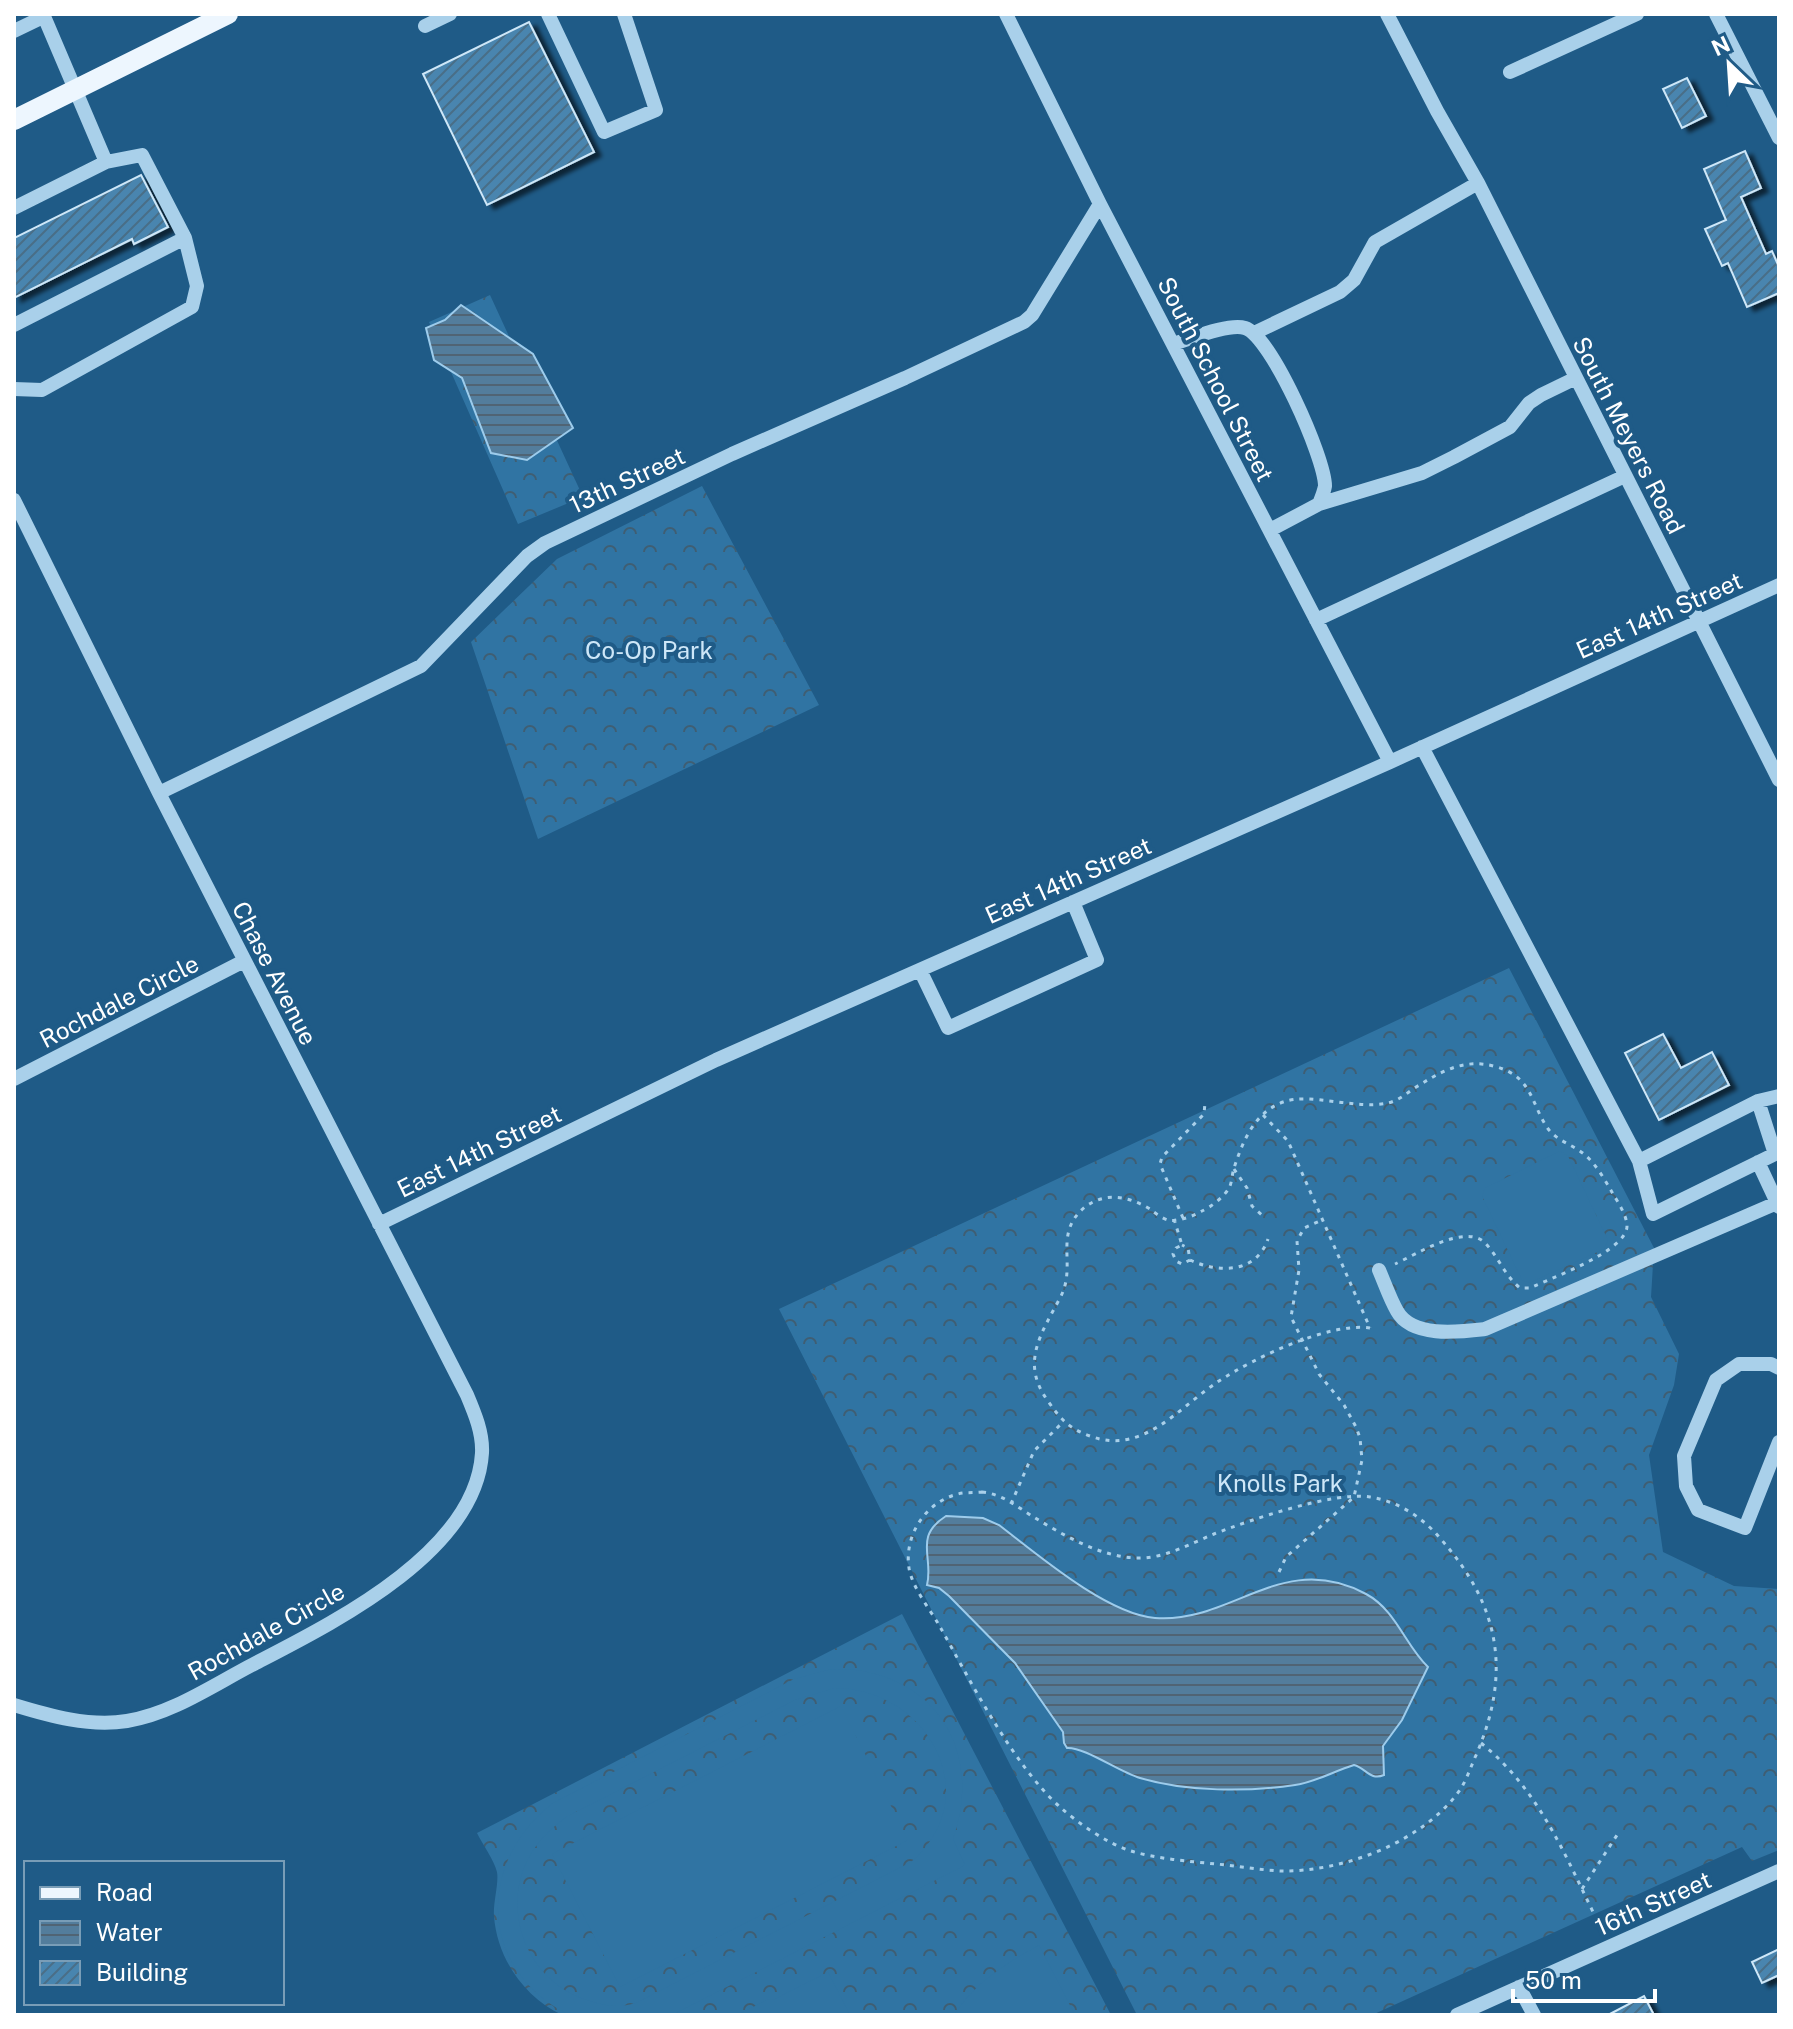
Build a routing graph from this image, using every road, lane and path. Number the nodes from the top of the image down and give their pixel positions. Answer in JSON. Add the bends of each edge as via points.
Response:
{"nodes":[{"id":1,"x":450,"y":14,"type":"edge"},
{"id":2,"x":548,"y":14,"type":"edge"},
{"id":3,"x":624,"y":14,"type":"edge"},
{"id":4,"x":1006,"y":14,"type":"edge"},
{"id":5,"x":1387,"y":14,"type":"edge"},
{"id":6,"x":1637,"y":14,"type":"edge"},
{"id":7,"x":1716,"y":14,"type":"edge"},
{"id":8,"x":43,"y":16,"type":"edge"},
{"id":9,"x":218,"y":16,"type":"edge"},
{"id":10,"x":21,"y":23,"type":"edge"},
{"id":11,"x":425,"y":26,"type":"dead end"},
{"id":12,"x":1510,"y":72,"type":"dead end"},
{"id":13,"x":74,"y":90,"type":"junction"},
{"id":14,"x":14,"y":120,"type":"edge"},
{"id":15,"x":1779,"y":138,"type":"edge"},
{"id":16,"x":106,"y":162,"type":"junction"},
{"id":17,"x":1478,"y":183,"type":"junction"},
{"id":18,"x":1100,"y":204,"type":"junction"},
{"id":19,"x":14,"y":208,"type":"edge"},
{"id":20,"x":185,"y":238,"type":"junction"},
{"id":21,"x":14,"y":325,"type":"edge"},
{"id":22,"x":1254,"y":333,"type":"junction"},
{"id":23,"x":1173,"y":344,"type":"junction"},
{"id":24,"x":1576,"y":378,"type":"junction"},
{"id":25,"x":14,"y":389,"type":"edge"},
{"id":26,"x":1625,"y":476,"type":"junction"},
{"id":27,"x":14,"y":500,"type":"edge"},
{"id":28,"x":1319,"y":504,"type":"junction"},
{"id":29,"x":1270,"y":530,"type":"junction"},
{"id":30,"x":1779,"y":585,"type":"edge"},
{"id":31,"x":1316,"y":620,"type":"junction"},
{"id":32,"x":1698,"y":621,"type":"junction"},
{"id":33,"x":1422,"y":747,"type":"junction"},
{"id":34,"x":1390,"y":762,"type":"junction"},
{"id":35,"x":1779,"y":780,"type":"edge"},
{"id":36,"x":159,"y":793,"type":"junction"},
{"id":37,"x":1073,"y":902,"type":"junction"},
{"id":38,"x":244,"y":961,"type":"junction"},
{"id":39,"x":920,"y":970,"type":"junction"},
{"id":40,"x":14,"y":1079,"type":"edge"},
{"id":41,"x":1779,"y":1096,"type":"edge"},
{"id":42,"x":1758,"y":1101,"type":"junction"},
{"id":43,"x":1205,"y":1103,"type":"dead end"},
{"id":44,"x":1263,"y":1115,"type":"junction"},
{"id":45,"x":1639,"y":1161,"type":"junction"},
{"id":46,"x":1758,"y":1162,"type":"junction"},
{"id":47,"x":1234,"y":1169,"type":"junction"},
{"id":48,"x":1778,"y":1204,"type":"edge"},
{"id":49,"x":1263,"y":1216,"type":"dead end"},
{"id":50,"x":1183,"y":1218,"type":"junction"},
{"id":51,"x":1174,"y":1219,"type":"junction"},
{"id":52,"x":1322,"y":1220,"type":"junction"},
{"id":53,"x":379,"y":1224,"type":"junction"},
{"id":54,"x":1268,"y":1239,"type":"dead end"},
{"id":55,"x":1182,"y":1245,"type":"junction"},
{"id":56,"x":1190,"y":1260,"type":"junction"},
{"id":57,"x":1379,"y":1270,"type":"joint"},
{"id":58,"x":1302,"y":1341,"type":"junction"},
{"id":59,"x":1779,"y":1368,"type":"edge"},
{"id":60,"x":1063,"y":1422,"type":"junction"},
{"id":61,"x":1779,"y":1442,"type":"edge"},
{"id":62,"x":480,"y":1469,"type":"joint"},
{"id":63,"x":1354,"y":1497,"type":"junction"},
{"id":64,"x":1011,"y":1504,"type":"junction"},
{"id":65,"x":1279,"y":1572,"type":"dead end"},
{"id":66,"x":14,"y":1705,"type":"edge"},
{"id":67,"x":1481,"y":1743,"type":"junction"},
{"id":68,"x":1619,"y":1832,"type":"dead end"},
{"id":69,"x":1779,"y":1871,"type":"edge"},
{"id":70,"x":1582,"y":1889,"type":"junction"},
{"id":71,"x":1596,"y":1918,"type":"dead end"},
{"id":72,"x":1519,"y":1987,"type":"junction"},
{"id":73,"x":1457,"y":2015,"type":"edge"},
{"id":74,"x":1534,"y":2015,"type":"edge"}],
"edges":[{"from":1,"to":11,"type":"street"},
{"from":2,"to":3,"type":"street","via":[[604,132],[656,110]]},
{"from":4,"to":18,"type":"street","name":"South School Street"},
{"from":5,"to":17,"type":"street","name":"South Meyers Road"},
{"from":6,"to":12,"type":"street"},
{"from":7,"to":15,"type":"street"},
{"from":8,"to":10,"type":"street"},
{"from":8,"to":13,"type":"street"},
{"from":9,"to":13,"type":"main road"},
{"from":13,"to":14,"type":"main road"},
{"from":13,"to":16,"type":"street"},
{"from":16,"to":19,"type":"street"},
{"from":16,"to":20,"type":"street","via":[[142,155]]},
{"from":17,"to":22,"type":"street","via":[[1375,242],[1354,280],[1340,292]]},
{"from":17,"to":24,"type":"street","name":"South Meyers Road"},
{"from":18,"to":23,"type":"street","name":"South School Street"},
{"from":18,"to":36,"type":"street","name":"13th Street","via":[[1024,322],[545,543],[421,666]]},
{"from":20,"to":21,"type":"street"},
{"from":20,"to":25,"type":"street","via":[[197,286],[192,307],[42,390]]},
{"from":22,"to":23,"type":"street","via":[[1229,328]]},
{"from":22,"to":28,"type":"street","via":[[1297,402],[1316,447],[1325,487]]},
{"from":23,"to":29,"type":"street","name":"South School Street"},
{"from":24,"to":26,"type":"street","name":"South Meyers Road"},
{"from":24,"to":28,"type":"street","via":[[1529,403],[1510,427],[1422,473]]},
{"from":26,"to":31,"type":"street"},
{"from":26,"to":32,"type":"street","name":"South Meyers Road"},
{"from":27,"to":36,"type":"street","name":"Chase Avenue"},
{"from":28,"to":29,"type":"street"},
{"from":29,"to":31,"type":"street","name":"South School Street"},
{"from":30,"to":32,"type":"street","name":"East 14th Street"},
{"from":31,"to":34,"type":"street","name":"South School Street"},
{"from":32,"to":33,"type":"street","name":"East 14th Street"},
{"from":32,"to":35,"type":"street","name":"South Meyers Road"},
{"from":33,"to":34,"type":"street","name":"East 14th Street"},
{"from":33,"to":45,"type":"street"},
{"from":34,"to":37,"type":"street","name":"East 14th Street"},
{"from":36,"to":38,"type":"street","name":"Chase Avenue"},
{"from":37,"to":39,"type":"street","name":"East 14th Street"},
{"from":37,"to":39,"type":"street","via":[[1097,960],[948,1028]]},
{"from":38,"to":40,"type":"street","name":"Rochdale Circle"},
{"from":38,"to":53,"type":"street","name":"Chase Avenue"},
{"from":39,"to":53,"type":"street","name":"East 14th Street","via":[[716,1060]]},
{"from":41,"to":42,"type":"street"},
{"from":42,"to":45,"type":"street"},
{"from":42,"to":46,"type":"street","via":[[1775,1154]]},
{"from":43,"to":50,"type":"path","via":[[1204,1114],[1160,1164]]},
{"from":44,"to":47,"type":"path","via":[[1246,1134]]},
{"from":44,"to":52,"type":"path","via":[[1288,1141]]},
{"from":44,"to":57,"type":"path","via":[[1284,1101],[1372,1106],[1393,1102],[1448,1068],[1468,1063],[1496,1066],[1524,1083],[1550,1131],[1597,1168],[1627,1224],[1624,1238],[1612,1249],[1530,1288],[1510,1280],[1484,1240],[1470,1235],[1456,1236]]},
{"from":45,"to":46,"type":"street","via":[[1653,1214]]},
{"from":46,"to":48,"type":"street"},
{"from":47,"to":49,"type":"path","via":[[1252,1206]]},
{"from":47,"to":50,"type":"path","via":[[1229,1188],[1215,1203]]},
{"from":48,"to":57,"type":"street","via":[[1485,1329],[1407,1324]]},
{"from":50,"to":51,"type":"path"},
{"from":51,"to":55,"type":"path"},
{"from":51,"to":60,"type":"path","via":[[1121,1196],[1089,1204],[1073,1219],[1066,1240],[1068,1283],[1035,1352],[1038,1386]]},
{"from":52,"to":58,"type":"path","via":[[1304,1228],[1297,1241],[1299,1270],[1291,1317]]},
{"from":52,"to":58,"type":"path","via":[[1370,1328],[1326,1331]]},
{"from":53,"to":62,"type":"street","name":"Chase Avenue","via":[[467,1395],[481,1435]]},
{"from":54,"to":56,"type":"path","via":[[1258,1257],[1230,1270]]},
{"from":55,"to":56,"type":"path"},
{"from":55,"to":56,"type":"path","via":[[1173,1254],[1176,1261]]},
{"from":58,"to":60,"type":"path","via":[[1221,1379],[1145,1435],[1110,1441]]},
{"from":58,"to":63,"type":"path","via":[[1360,1438],[1362,1460]]},
{"from":59,"to":61,"type":"street","via":[[1739,1364],[1716,1380],[1684,1456],[1686,1486],[1698,1510],[1745,1528]]},
{"from":60,"to":64,"type":"path","via":[[1034,1451]]},
{"from":62,"to":66,"type":"street","name":"Rochdale Circle","via":[[465,1507],[407,1571],[327,1626],[175,1705],[129,1721],[102,1723]]},
{"from":63,"to":64,"type":"path","via":[[1243,1523],[1167,1553],[1137,1558],[1089,1547]]},
{"from":63,"to":65,"type":"path","via":[[1286,1557]]},
{"from":63,"to":67,"type":"path","via":[[1371,1497],[1410,1511],[1455,1555],[1486,1606],[1497,1662]]},
{"from":64,"to":67,"type":"path","via":[[982,1492],[956,1494],[940,1502],[909,1542],[909,1573],[1025,1766],[1059,1807],[1127,1850],[1281,1871],[1359,1860],[1402,1840],[1451,1801]]},
{"from":67,"to":70,"type":"path","via":[[1532,1795]]},
{"from":68,"to":70,"type":"path"},
{"from":69,"to":72,"type":"street","name":"16th Street"},
{"from":70,"to":71,"type":"path"},
{"from":72,"to":73,"type":"street","name":"16th Street"},
{"from":72,"to":74,"type":"street"}]}
